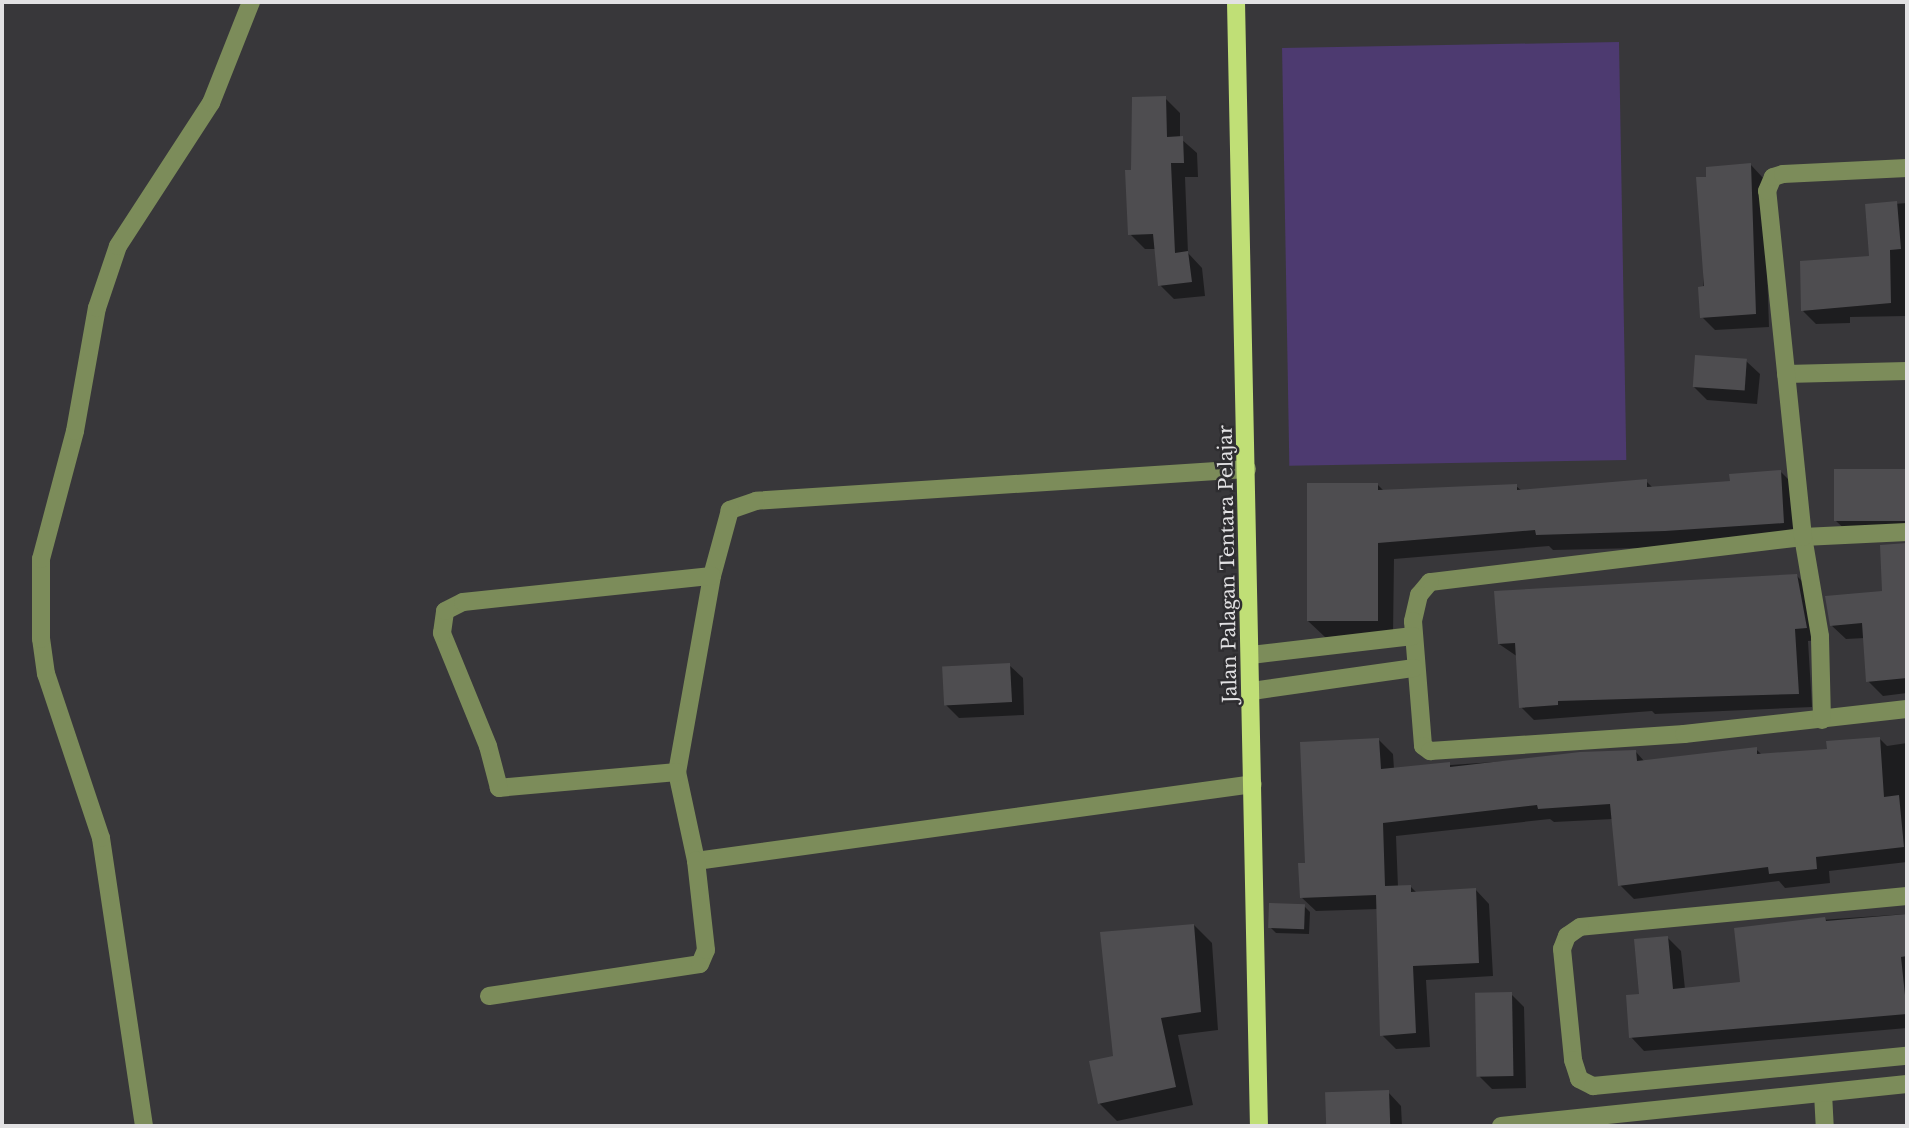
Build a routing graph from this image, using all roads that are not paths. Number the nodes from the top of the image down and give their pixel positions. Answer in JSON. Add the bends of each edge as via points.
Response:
{"nodes":[{"id":1,"x":251,"y":2,"type":"edge"},
{"id":2,"x":1236,"y":2,"type":"edge"},
{"id":3,"x":1907,"y":168,"type":"edge"},
{"id":4,"x":1907,"y":371,"type":"edge"},
{"id":5,"x":1786,"y":374,"type":"junction"},
{"id":6,"x":1247,"y":469,"type":"junction"},
{"id":7,"x":1907,"y":532,"type":"edge"},
{"id":8,"x":1803,"y":537,"type":"junction"},
{"id":9,"x":712,"y":576,"type":"junction"},
{"id":10,"x":1413,"y":636,"type":"junction"},
{"id":11,"x":1251,"y":655,"type":"junction"},
{"id":12,"x":1414,"y":668,"type":"junction"},
{"id":13,"x":1252,"y":691,"type":"junction"},
{"id":14,"x":1907,"y":709,"type":"edge"},
{"id":15,"x":1822,"y":720,"type":"junction"},
{"id":16,"x":677,"y":772,"type":"junction"},
{"id":17,"x":1253,"y":784,"type":"junction"},
{"id":18,"x":696,"y":861,"type":"junction"},
{"id":19,"x":1907,"y":896,"type":"edge"},
{"id":20,"x":489,"y":996,"type":"dead end"},
{"id":21,"x":1907,"y":1056,"type":"edge"},
{"id":22,"x":1764,"y":1070,"type":"junction"},
{"id":23,"x":1907,"y":1084,"type":"edge"},
{"id":24,"x":1823,"y":1093,"type":"junction"},
{"id":25,"x":1767,"y":1098,"type":"junction"},
{"id":26,"x":144,"y":1126,"type":"edge"},
{"id":27,"x":1259,"y":1126,"type":"edge"},
{"id":28,"x":1501,"y":1126,"type":"edge"},
{"id":29,"x":1825,"y":1126,"type":"edge"}],
"edges":[{"from":1,"to":26,"type":"street","via":[[211,103],[118,246],[97,308],[75,430],[41,559],[46,674],[102,838]]},
{"from":2,"to":6,"type":"main road","name":"Jalan Palagan Tentara Pelajar"},
{"from":3,"to":5,"type":"street","via":[[1783,174],[1769,183]]},
{"from":4,"to":5,"type":"street"},
{"from":5,"to":8,"type":"street"},
{"from":6,"to":9,"type":"street","via":[[756,501],[730,510]]},
{"from":6,"to":11,"type":"main road","name":"Jalan Palagan Tentara Pelajar"},
{"from":7,"to":8,"type":"street"},
{"from":8,"to":10,"type":"street","via":[[1430,582],[1419,596]]},
{"from":8,"to":15,"type":"street","via":[[1820,636]]},
{"from":9,"to":16,"type":"street"},
{"from":9,"to":16,"type":"street","via":[[463,602],[445,611],[442,633],[488,746],[499,788]]},
{"from":10,"to":11,"type":"street"},
{"from":10,"to":12,"type":"street"},
{"from":11,"to":13,"type":"main road","name":"Jalan Palagan Tentara Pelajar"},
{"from":12,"to":13,"type":"street"},
{"from":12,"to":15,"type":"street","via":[[1423,746],[1430,751]]},
{"from":13,"to":17,"type":"main road","name":"Jalan Palagan Tentara Pelajar"},
{"from":14,"to":15,"type":"street"},
{"from":16,"to":18,"type":"street"},
{"from":17,"to":18,"type":"street"},
{"from":17,"to":27,"type":"main road","name":"Jalan Palagan Tentara Pelajar"},
{"from":18,"to":20,"type":"street","via":[[706,950],[699,964]]},
{"from":19,"to":22,"type":"street","via":[[1580,927],[1567,936],[1562,949],[1573,1060],[1585,1083]]},
{"from":21,"to":22,"type":"street"},
{"from":22,"to":25,"type":"street"},
{"from":23,"to":24,"type":"street"},
{"from":24,"to":25,"type":"street"},
{"from":24,"to":29,"type":"street"},
{"from":25,"to":28,"type":"street"}]}
